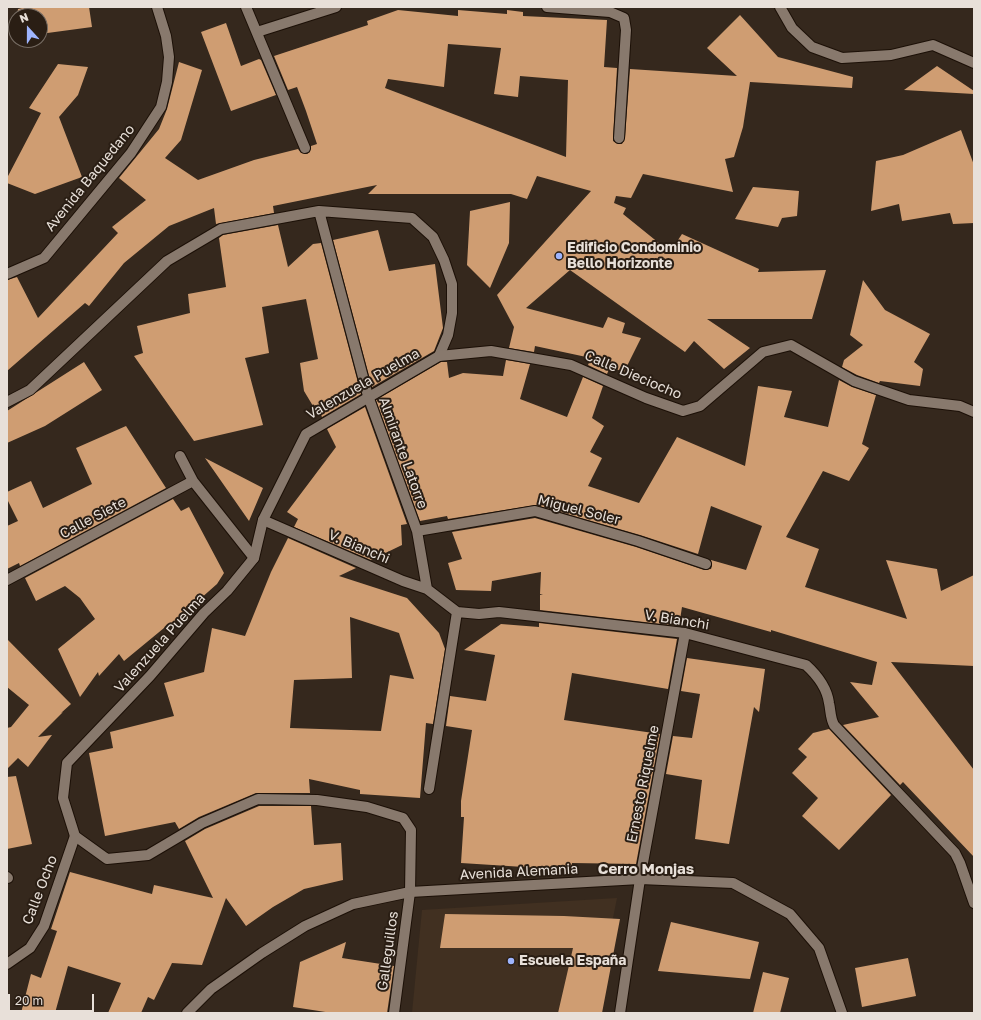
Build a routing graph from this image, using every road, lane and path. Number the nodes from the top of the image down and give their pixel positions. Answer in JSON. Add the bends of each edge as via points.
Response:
{"nodes":[{"id":1,"x":157,"y":7,"type":"edge"},
{"id":2,"x":246,"y":7,"type":"edge"},
{"id":3,"x":336,"y":7,"type":"edge"},
{"id":4,"x":547,"y":7,"type":"edge"},
{"id":5,"x":780,"y":7,"type":"edge"},
{"id":6,"x":257,"y":32,"type":"junction"},
{"id":7,"x":974,"y":63,"type":"edge"},
{"id":8,"x":619,"y":138,"type":"dead end"},
{"id":9,"x":305,"y":148,"type":"dead end"},
{"id":10,"x":319,"y":211,"type":"junction"},
{"id":11,"x":7,"y":274,"type":"edge"},
{"id":12,"x":439,"y":356,"type":"junction"},
{"id":13,"x":368,"y":396,"type":"junction"},
{"id":14,"x":7,"y":402,"type":"edge"},
{"id":15,"x":974,"y":412,"type":"edge"},
{"id":16,"x":180,"y":456,"type":"dead end"},
{"id":17,"x":193,"y":481,"type":"junction"},
{"id":18,"x":263,"y":520,"type":"junction"},
{"id":19,"x":417,"y":531,"type":"junction"},
{"id":20,"x":254,"y":558,"type":"junction"},
{"id":21,"x":706,"y":564,"type":"dead end"},
{"id":22,"x":7,"y":580,"type":"edge"},
{"id":23,"x":427,"y":589,"type":"junction"},
{"id":24,"x":457,"y":612,"type":"junction"},
{"id":25,"x":685,"y":633,"type":"junction"},
{"id":26,"x":429,"y":789,"type":"dead end"},
{"id":27,"x":75,"y":836,"type":"junction"},
{"id":28,"x":640,"y":879,"type":"junction"},
{"id":29,"x":410,"y":892,"type":"junction"},
{"id":30,"x":974,"y":903,"type":"edge"},
{"id":31,"x":7,"y":964,"type":"edge"},
{"id":32,"x":187,"y":1013,"type":"edge"},
{"id":33,"x":394,"y":1013,"type":"edge"},
{"id":34,"x":620,"y":1013,"type":"edge"},
{"id":35,"x":842,"y":1013,"type":"edge"}],
"edges":[{"from":1,"to":11,"type":"street","name":"Avenida Baquedano","via":[[169,57],[162,107],[131,154],[44,258]]},
{"from":2,"to":6,"type":"street"},
{"from":3,"to":6,"type":"street"},
{"from":4,"to":8,"type":"street","via":[[610,12],[624,18],[626,30]]},
{"from":5,"to":7,"type":"street","via":[[792,28],[812,47],[842,58],[891,55],[933,45]]},
{"from":6,"to":9,"type":"street"},
{"from":10,"to":12,"type":"street","name":"Valenzuela Puelma","via":[[412,218],[433,237],[452,284],[452,313],[448,335]]},
{"from":10,"to":13,"type":"street","name":"Almirante Latorre"},
{"from":10,"to":14,"type":"street","name":"Valenzuela Puelma","via":[[221,229],[183,250],[167,261],[30,390]]},
{"from":12,"to":13,"type":"street","name":"Valenzuela Puelma"},
{"from":12,"to":15,"type":"street","name":"Calle Dieciocho","via":[[491,351],[571,365],[646,398],[683,411],[700,406],[763,352],[791,345],[854,381],[909,400],[960,406]]},
{"from":13,"to":18,"type":"street","name":"Valenzuela Puelma","via":[[306,434]]},
{"from":13,"to":19,"type":"street","name":"Almirante Latorre"},
{"from":16,"to":17,"type":"street"},
{"from":17,"to":20,"type":"street"},
{"from":17,"to":22,"type":"street","name":"Calle Siete"},
{"from":18,"to":20,"type":"street","name":"Valenzuela Puelma"},
{"from":18,"to":23,"type":"street","name":"V. Bianchi"},
{"from":19,"to":21,"type":"street","name":"Miguel Soler","via":[[535,511],[638,540]]},
{"from":19,"to":23,"type":"street","name":"Almirante Latorre"},
{"from":20,"to":27,"type":"street","name":"Valenzuela Puelma","via":[[150,676],[67,763],[63,798]]},
{"from":23,"to":24,"type":"street","name":"V. Bianchi"},
{"from":24,"to":25,"type":"street","name":"V. Bianchi","via":[[499,612]]},
{"from":24,"to":26,"type":"street"},
{"from":25,"to":28,"type":"street","name":"Ernesto Riquelme"},
{"from":25,"to":30,"type":"street","name":"V. Bianchi","via":[[806,665],[817,675],[829,703],[830,717],[834,725],[955,853]]},
{"from":27,"to":29,"type":"street","via":[[107,859],[148,855],[202,823],[258,799],[317,800],[367,808],[402,818],[411,830]]},
{"from":27,"to":31,"type":"street","name":"Calle Ocho","via":[[44,926],[30,948]]},
{"from":28,"to":29,"type":"street","name":"Avenida Alemania"},
{"from":28,"to":34,"type":"street","name":"Ernesto Riquelme"},
{"from":28,"to":35,"type":"street","name":"Avenida Alemania","via":[[733,883],[790,914],[819,948]]},
{"from":29,"to":32,"type":"street","name":"Avenida Alemania","via":[[352,904],[305,926],[211,989]]},
{"from":29,"to":33,"type":"street","name":"Galleguillos"}]}
